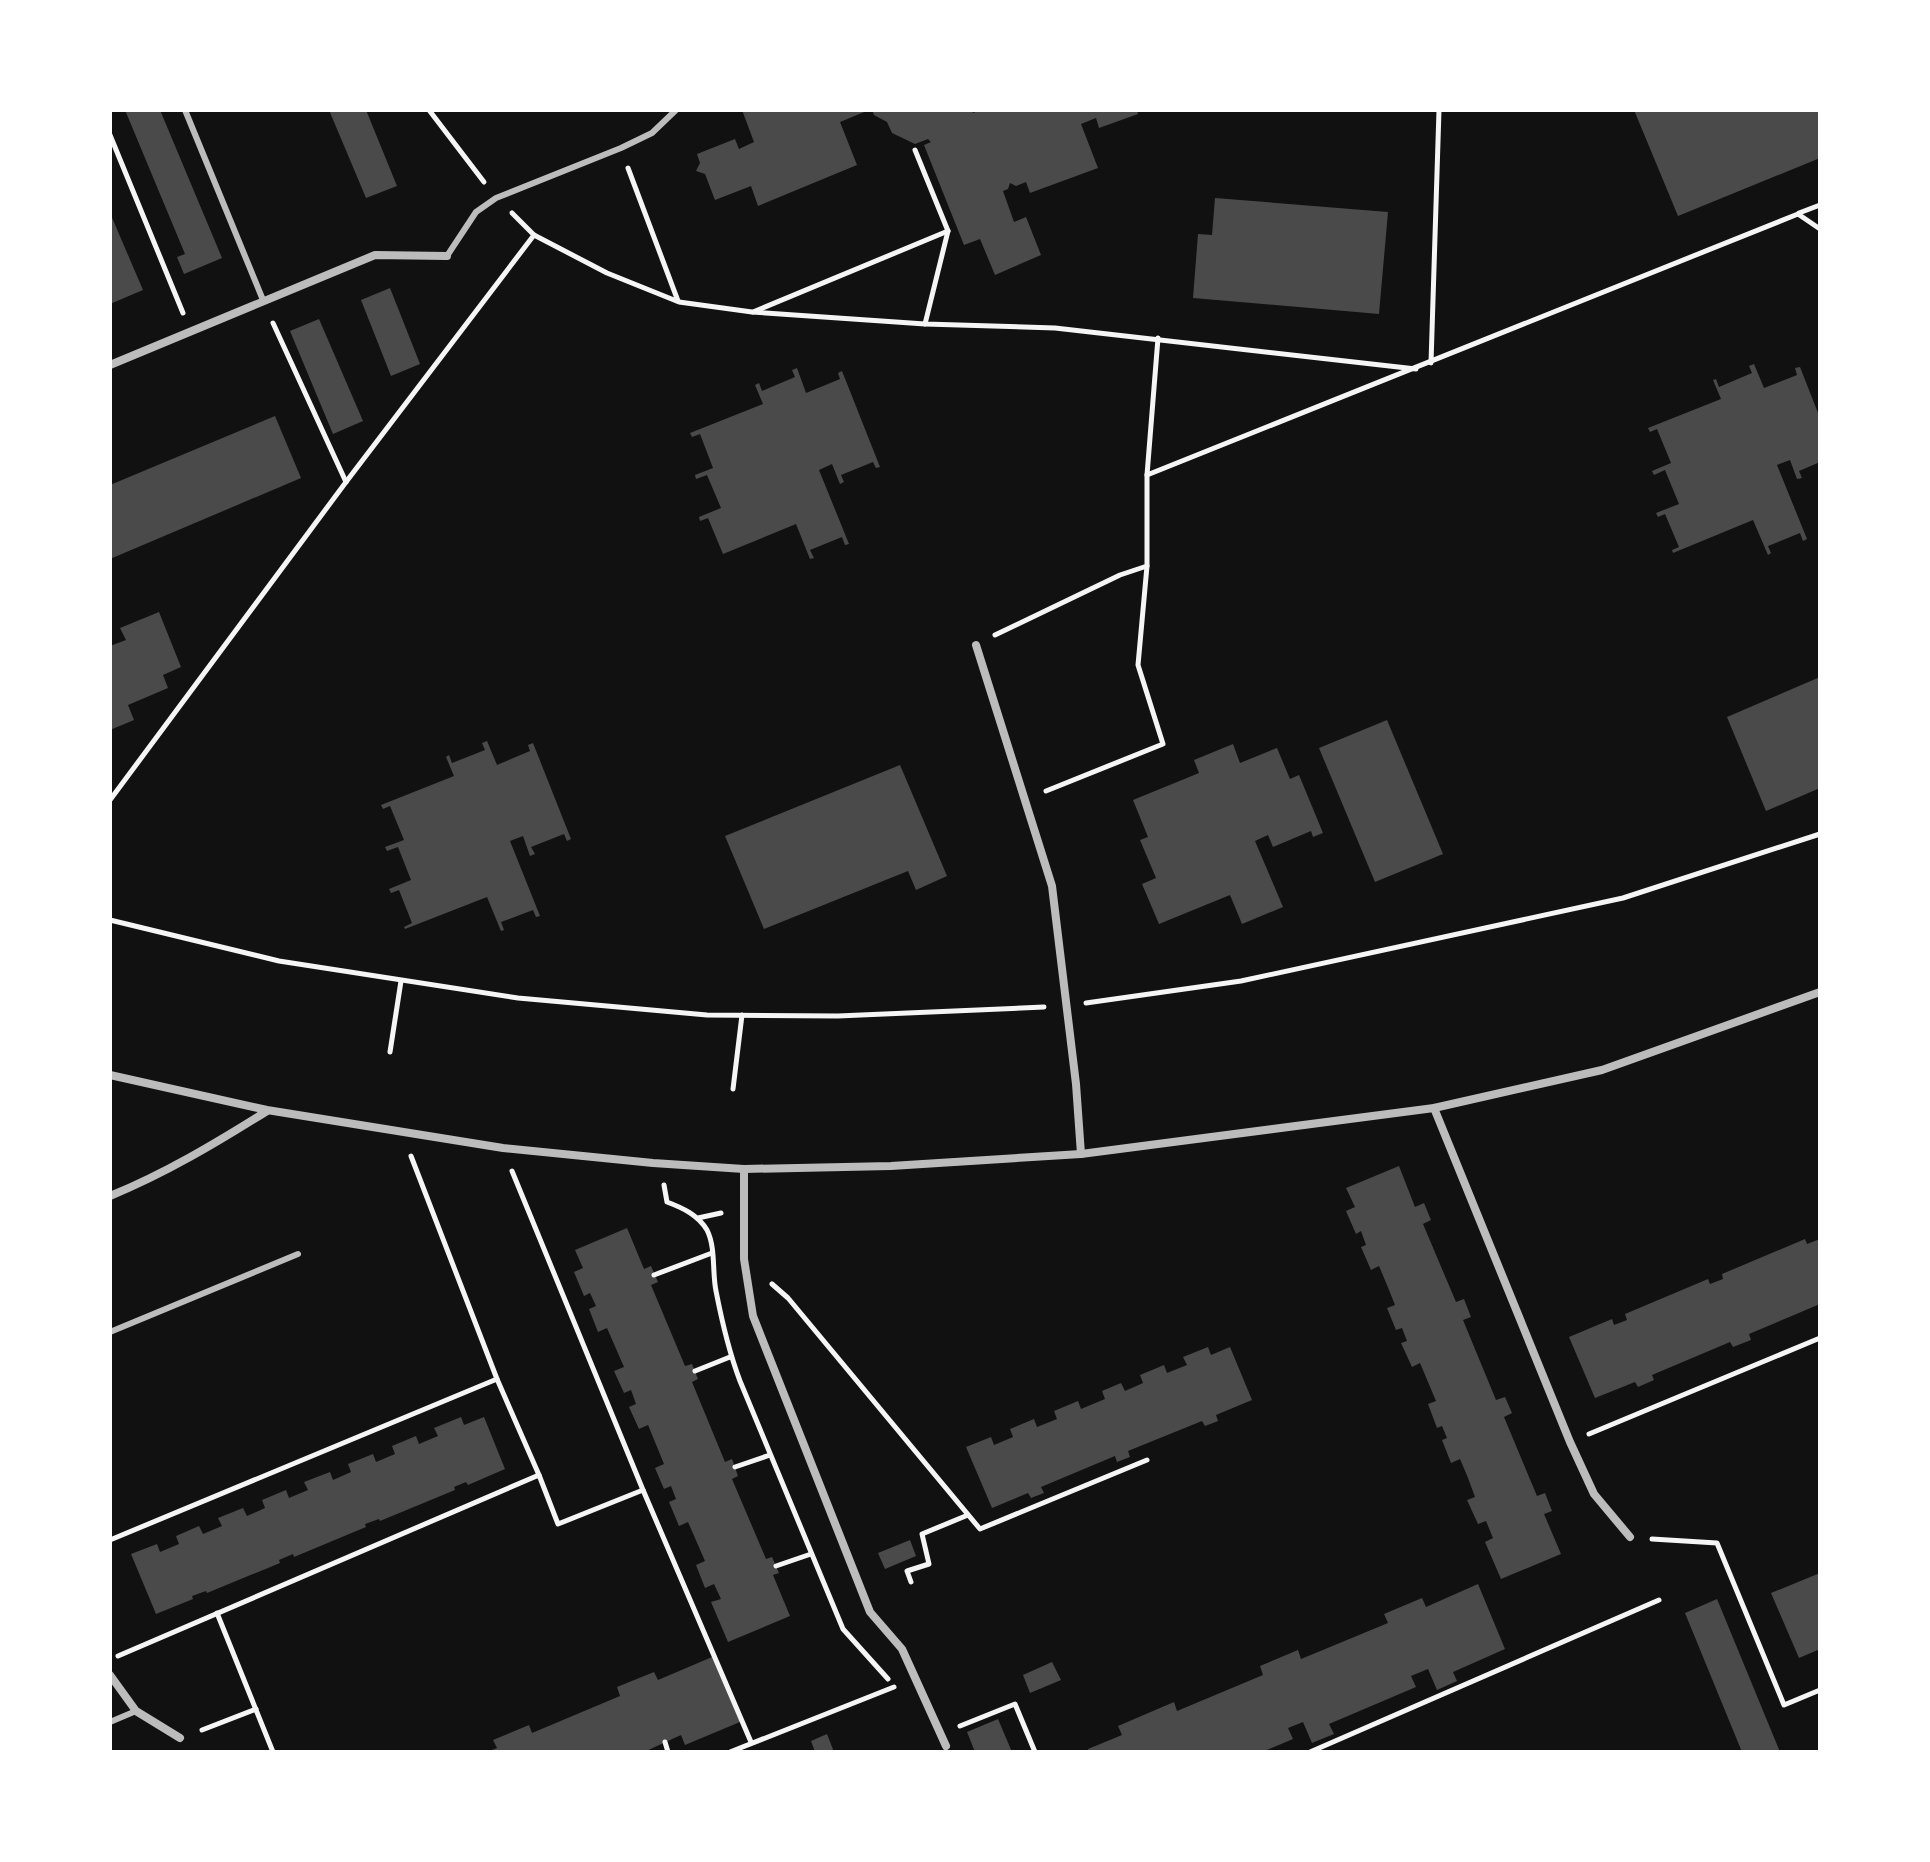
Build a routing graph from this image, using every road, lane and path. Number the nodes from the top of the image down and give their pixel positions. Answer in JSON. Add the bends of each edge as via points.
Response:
{"nodes":[{"id":1,"x":185,"y":110,"type":"edge"},
{"id":2,"x":429,"y":110,"type":"edge"},
{"id":3,"x":676,"y":110,"type":"edge"},
{"id":4,"x":1439,"y":110,"type":"edge"},
{"id":5,"x":110,"y":135,"type":"edge"},
{"id":6,"x":621,"y":148,"type":"junction"},
{"id":7,"x":915,"y":150,"type":"dead end"},
{"id":8,"x":496,"y":198,"type":"junction"},
{"id":9,"x":1820,"y":205,"type":"edge"},
{"id":10,"x":1798,"y":214,"type":"junction"},
{"id":11,"x":1820,"y":229,"type":"edge"},
{"id":12,"x":948,"y":231,"type":"junction"},
{"id":13,"x":534,"y":235,"type":"junction"},
{"id":14,"x":447,"y":256,"type":"joint"},
{"id":15,"x":263,"y":300,"type":"junction"},
{"id":16,"x":679,"y":302,"type":"junction"},
{"id":17,"x":752,"y":312,"type":"junction"},
{"id":18,"x":925,"y":324,"type":"junction"},
{"id":19,"x":191,"y":332,"type":"junction"},
{"id":20,"x":1158,"y":338,"type":"junction"},
{"id":21,"x":1431,"y":363,"type":"junction"},
{"id":22,"x":110,"y":365,"type":"edge"},
{"id":23,"x":1416,"y":369,"type":"junction"},
{"id":24,"x":1147,"y":475,"type":"junction"},
{"id":25,"x":346,"y":482,"type":"junction"},
{"id":26,"x":1147,"y":566,"type":"junction"},
{"id":27,"x":976,"y":645,"type":"joint"},
{"id":28,"x":110,"y":800,"type":"edge"},
{"id":29,"x":1025,"y":800,"type":"junction"},
{"id":30,"x":1820,"y":834,"type":"edge"},
{"id":31,"x":110,"y":920,"type":"edge"},
{"id":32,"x":401,"y":981,"type":"junction"},
{"id":33,"x":1820,"y":992,"type":"edge"},
{"id":34,"x":1066,"y":1006,"type":"junction"},
{"id":35,"x":742,"y":1015,"type":"junction"},
{"id":36,"x":390,"y":1052,"type":"dead end"},
{"id":37,"x":110,"y":1075,"type":"edge"},
{"id":38,"x":733,"y":1089,"type":"dead end"},
{"id":39,"x":1434,"y":1108,"type":"junction"},
{"id":40,"x":267,"y":1110,"type":"junction"},
{"id":41,"x":402,"y":1132,"type":"junction"},
{"id":42,"x":503,"y":1148,"type":"junction"},
{"id":43,"x":1081,"y":1154,"type":"junction"},
{"id":44,"x":660,"y":1164,"type":"junction"},
{"id":45,"x":744,"y":1169,"type":"junction"},
{"id":46,"x":110,"y":1196,"type":"edge"},
{"id":47,"x":712,"y":1253,"type":"junction"},
{"id":48,"x":298,"y":1254,"type":"dead end"},
{"id":49,"x":744,"y":1259,"type":"junction"},
{"id":50,"x":654,"y":1275,"type":"dead end"},
{"id":51,"x":110,"y":1332,"type":"edge"},
{"id":52,"x":1820,"y":1338,"type":"edge"},
{"id":53,"x":730,"y":1357,"type":"junction"},
{"id":54,"x":695,"y":1371,"type":"dead end"},
{"id":55,"x":497,"y":1379,"type":"junction"},
{"id":56,"x":1570,"y":1442,"type":"junction"},
{"id":57,"x":770,"y":1455,"type":"junction"},
{"id":58,"x":1147,"y":1460,"type":"dead end"},
{"id":59,"x":735,"y":1467,"type":"dead end"},
{"id":60,"x":539,"y":1475,"type":"junction"},
{"id":61,"x":643,"y":1490,"type":"junction"},
{"id":62,"x":968,"y":1515,"type":"junction"},
{"id":63,"x":1630,"y":1537,"type":"joint"},
{"id":64,"x":110,"y":1540,"type":"edge"},
{"id":65,"x":811,"y":1554,"type":"junction"},
{"id":66,"x":776,"y":1566,"type":"dead end"},
{"id":67,"x":911,"y":1582,"type":"dead end"},
{"id":68,"x":1659,"y":1600,"type":"dead end"},
{"id":69,"x":217,"y":1613,"type":"junction"},
{"id":70,"x":110,"y":1659,"type":"edge"},
{"id":71,"x":110,"y":1675,"type":"edge"},
{"id":72,"x":1820,"y":1690,"type":"edge"},
{"id":73,"x":256,"y":1709,"type":"junction"},
{"id":74,"x":136,"y":1711,"type":"junction"},
{"id":75,"x":110,"y":1722,"type":"edge"},
{"id":76,"x":940,"y":1734,"type":"junction"},
{"id":77,"x":180,"y":1738,"type":"joint"},
{"id":78,"x":665,"y":1742,"type":"dead end"},
{"id":79,"x":751,"y":1742,"type":"junction"},
{"id":80,"x":946,"y":1746,"type":"dead end"},
{"id":81,"x":273,"y":1752,"type":"edge"},
{"id":82,"x":668,"y":1752,"type":"edge"},
{"id":83,"x":730,"y":1752,"type":"edge"},
{"id":84,"x":1035,"y":1752,"type":"edge"},
{"id":85,"x":1310,"y":1752,"type":"edge"}],
"edges":[{"from":1,"to":15,"type":"lane"},
{"from":2,"to":8,"type":"path"},
{"from":3,"to":6,"type":"lane","via":[[652,133]]},
{"from":4,"to":21,"type":"path"},
{"from":5,"to":19,"type":"path"},
{"from":6,"to":8,"type":"lane"},
{"from":6,"to":16,"type":"path"},
{"from":7,"to":12,"type":"path"},
{"from":8,"to":13,"type":"path"},
{"from":8,"to":14,"type":"lane","via":[[476,212]]},
{"from":9,"to":10,"type":"path"},
{"from":10,"to":11,"type":"path"},
{"from":10,"to":21,"type":"path"},
{"from":12,"to":17,"type":"path"},
{"from":12,"to":18,"type":"path"},
{"from":13,"to":16,"type":"path"},
{"from":13,"to":25,"type":"path"},
{"from":14,"to":15,"type":"street","via":[[375,255]]},
{"from":15,"to":19,"type":"street"},
{"from":15,"to":25,"type":"path"},
{"from":16,"to":17,"type":"path"},
{"from":17,"to":18,"type":"path"},
{"from":18,"to":20,"type":"path"},
{"from":19,"to":22,"type":"street"},
{"from":20,"to":23,"type":"path"},
{"from":20,"to":24,"type":"path"},
{"from":21,"to":23,"type":"path"},
{"from":23,"to":24,"type":"path"},
{"from":24,"to":26,"type":"path"},
{"from":25,"to":28,"type":"path"},
{"from":26,"to":27,"type":"path"},
{"from":26,"to":29,"type":"path","via":[[1138,665],[1163,744]]},
{"from":27,"to":29,"type":"street"},
{"from":29,"to":34,"type":"street","via":[[1052,886]]},
{"from":30,"to":34,"type":"path","via":[[1623,898],[1241,981]]},
{"from":31,"to":32,"type":"path","via":[[279,961]]},
{"from":32,"to":35,"type":"path","via":[[518,998]]},
{"from":32,"to":36,"type":"path"},
{"from":33,"to":39,"type":"street","via":[[1602,1070]]},
{"from":34,"to":35,"type":"path"},
{"from":34,"to":43,"type":"street"},
{"from":35,"to":38,"type":"path"},
{"from":37,"to":40,"type":"street"},
{"from":39,"to":43,"type":"street"},
{"from":39,"to":56,"type":"street"},
{"from":40,"to":41,"type":"street"},
{"from":40,"to":46,"type":"street","via":[[220,1141]]},
{"from":41,"to":42,"type":"street"},
{"from":41,"to":55,"type":"path"},
{"from":42,"to":44,"type":"street"},
{"from":42,"to":61,"type":"path"},
{"from":43,"to":45,"type":"street"},
{"from":44,"to":45,"type":"street"},
{"from":44,"to":47,"type":"path","via":[[667,1202],[698,1218],[708,1232]]},
{"from":45,"to":49,"type":"street"},
{"from":47,"to":50,"type":"path"},
{"from":47,"to":53,"type":"path"},
{"from":48,"to":51,"type":"lane"},
{"from":49,"to":62,"type":"path","via":[[788,1298]]},
{"from":49,"to":76,"type":"street","via":[[753,1316],[870,1612],[902,1649]]},
{"from":52,"to":56,"type":"path"},
{"from":53,"to":54,"type":"path"},
{"from":53,"to":57,"type":"path"},
{"from":55,"to":60,"type":"path"},
{"from":55,"to":64,"type":"path"},
{"from":56,"to":63,"type":"street","via":[[1594,1494]]},
{"from":57,"to":59,"type":"path"},
{"from":57,"to":65,"type":"path"},
{"from":58,"to":62,"type":"path","via":[[980,1529]]},
{"from":60,"to":61,"type":"path","via":[[558,1524]]},
{"from":60,"to":69,"type":"path"},
{"from":61,"to":79,"type":"path"},
{"from":62,"to":67,"type":"path","via":[[922,1534],[929,1564],[907,1571]]},
{"from":63,"to":72,"type":"path","via":[[1717,1543],[1784,1705]]},
{"from":65,"to":66,"type":"path"},
{"from":65,"to":79,"type":"path","via":[[843,1629],[896,1688]]},
{"from":68,"to":85,"type":"path"},
{"from":69,"to":70,"type":"path"},
{"from":69,"to":73,"type":"path"},
{"from":71,"to":74,"type":"street"},
{"from":73,"to":77,"type":"path"},
{"from":73,"to":81,"type":"path"},
{"from":74,"to":75,"type":"lane"},
{"from":74,"to":77,"type":"street"},
{"from":76,"to":80,"type":"street"},
{"from":76,"to":84,"type":"path","via":[[1015,1704]]},
{"from":78,"to":82,"type":"path"},
{"from":79,"to":83,"type":"path"}]}
